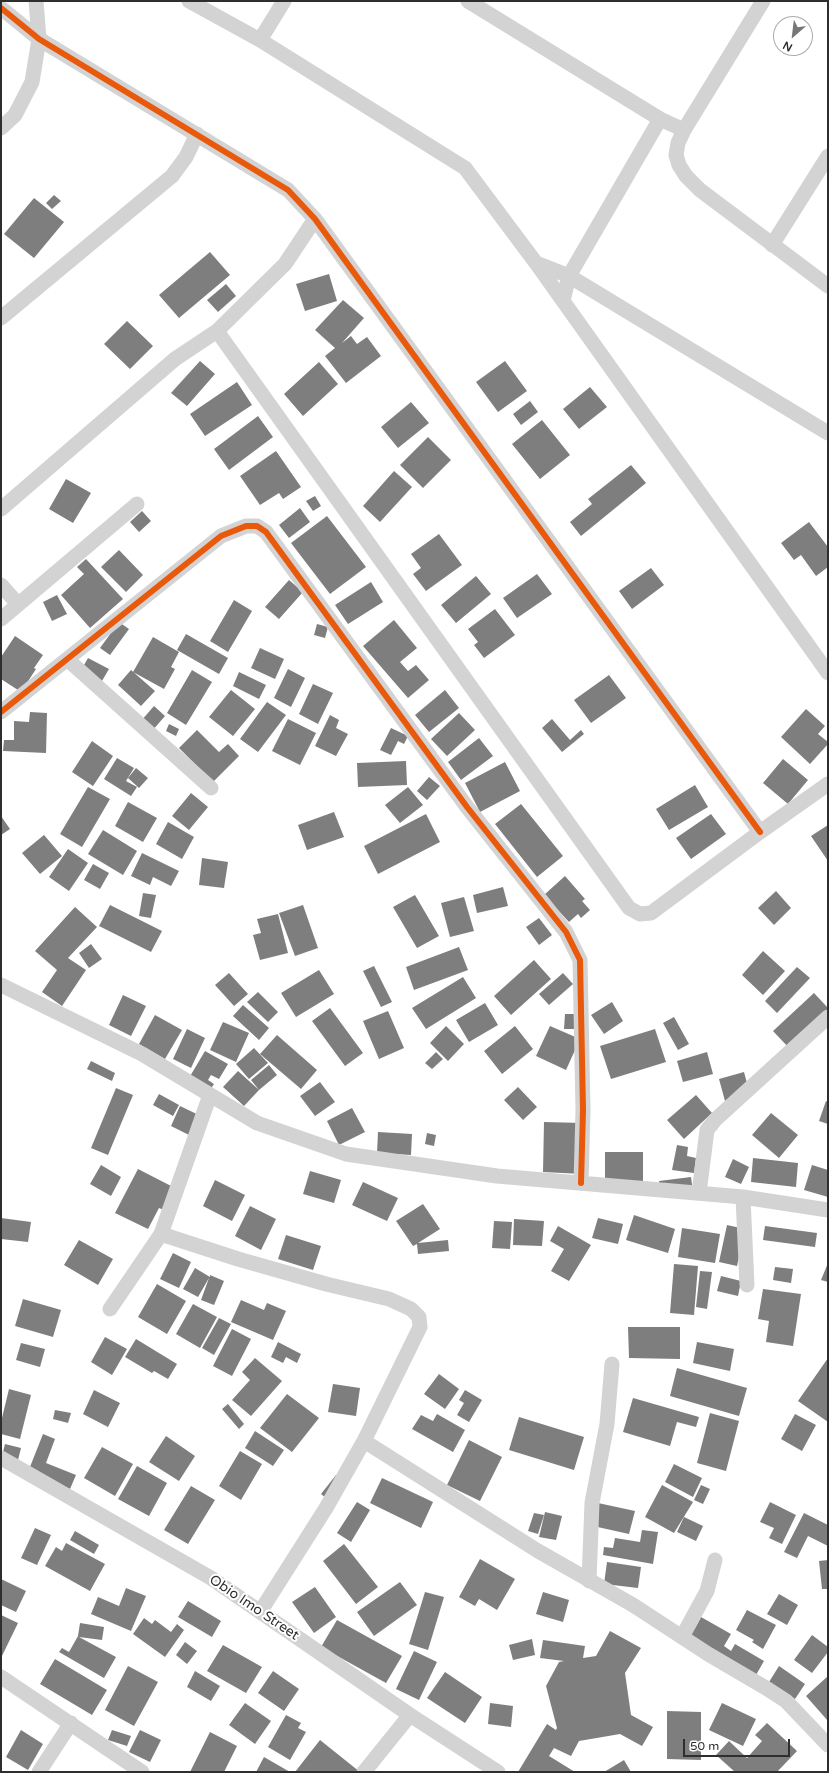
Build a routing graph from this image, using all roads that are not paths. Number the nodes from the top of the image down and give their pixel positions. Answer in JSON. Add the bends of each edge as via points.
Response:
{"nodes":[{"id":1,"x":36,"y":1,"type":"edge"},
{"id":2,"x":189,"y":1,"type":"edge"},
{"id":3,"x":284,"y":1,"type":"edge"},
{"id":4,"x":468,"y":1,"type":"edge"},
{"id":5,"x":763,"y":1,"type":"edge"},
{"id":6,"x":1,"y":8,"type":"edge"},
{"id":7,"x":39,"y":39,"type":"junction"},
{"id":8,"x":260,"y":40,"type":"junction"},
{"id":9,"x":660,"y":119,"type":"junction"},
{"id":10,"x":1,"y":128,"type":"edge"},
{"id":11,"x":684,"y":130,"type":"junction"},
{"id":12,"x":197,"y":134,"type":"junction"},
{"id":13,"x":828,"y":156,"type":"edge"},
{"id":14,"x":315,"y":218,"type":"junction"},
{"id":15,"x":772,"y":245,"type":"junction"},
{"id":16,"x":536,"y":263,"type":"junction"},
{"id":17,"x":569,"y":276,"type":"junction"},
{"id":18,"x":828,"y":286,"type":"edge"},
{"id":19,"x":563,"y":301,"type":"junction"},
{"id":20,"x":1,"y":318,"type":"edge"},
{"id":21,"x":217,"y":331,"type":"junction"},
{"id":22,"x":827,"y":431,"type":"edge"},
{"id":23,"x":137,"y":504,"type":"dead end"},
{"id":24,"x":1,"y":509,"type":"edge"},
{"id":25,"x":1,"y":585,"type":"edge"},
{"id":26,"x":18,"y":604,"type":"junction"},
{"id":27,"x":1,"y":619,"type":"edge"},
{"id":28,"x":68,"y":660,"type":"junction"},
{"id":29,"x":828,"y":673,"type":"edge"},
{"id":30,"x":1,"y":712,"type":"edge"},
{"id":31,"x":828,"y":784,"type":"edge"},
{"id":32,"x":211,"y":788,"type":"dead end"},
{"id":33,"x":760,"y":832,"type":"junction"},
{"id":34,"x":1,"y":985,"type":"edge"},
{"id":35,"x":828,"y":1016,"type":"edge"},
{"id":36,"x":210,"y":1096,"type":"junction"},
{"id":37,"x":581,"y":1183,"type":"junction"},
{"id":38,"x":699,"y":1193,"type":"junction"},
{"id":39,"x":743,"y":1197,"type":"junction"},
{"id":40,"x":828,"y":1210,"type":"edge"},
{"id":41,"x":161,"y":1234,"type":"junction"},
{"id":42,"x":748,"y":1284,"type":"dead end"},
{"id":43,"x":110,"y":1309,"type":"dead end"},
{"id":44,"x":612,"y":1364,"type":"dead end"},
{"id":45,"x":364,"y":1441,"type":"junction"},
{"id":46,"x":1,"y":1458,"type":"edge"},
{"id":47,"x":715,"y":1560,"type":"dead end"},
{"id":48,"x":590,"y":1581,"type":"junction"},
{"id":49,"x":260,"y":1612,"type":"junction"},
{"id":50,"x":682,"y":1637,"type":"junction"},
{"id":51,"x":1,"y":1677,"type":"edge"},
{"id":52,"x":410,"y":1715,"type":"junction"},
{"id":53,"x":71,"y":1723,"type":"junction"},
{"id":54,"x":828,"y":1745,"type":"edge"},
{"id":55,"x":39,"y":1772,"type":"edge"},
{"id":56,"x":142,"y":1772,"type":"edge"},
{"id":57,"x":364,"y":1772,"type":"edge"},
{"id":58,"x":498,"y":1772,"type":"edge"}],
"edges":[{"from":1,"to":7,"type":"street"},
{"from":2,"to":8,"type":"street"},
{"from":3,"to":8,"type":"street"},
{"from":4,"to":9,"type":"street"},
{"from":5,"to":11,"type":"street"},
{"from":6,"to":7,"type":"street"},
{"from":7,"to":10,"type":"street","via":[[32,82],[15,115]]},
{"from":7,"to":12,"type":"street"},
{"from":8,"to":16,"type":"street","via":[[465,168]]},
{"from":9,"to":11,"type":"street"},
{"from":9,"to":17,"type":"street"},
{"from":11,"to":15,"type":"street","via":[[676,155],[686,176],[700,190]]},
{"from":12,"to":14,"type":"street","via":[[288,190]]},
{"from":12,"to":20,"type":"street","via":[[186,157],[172,176]]},
{"from":13,"to":15,"type":"street"},
{"from":14,"to":21,"type":"street","via":[[285,264]]},
{"from":14,"to":33,"type":"street"},
{"from":15,"to":18,"type":"street"},
{"from":16,"to":17,"type":"street"},
{"from":16,"to":19,"type":"street"},
{"from":17,"to":19,"type":"street"},
{"from":17,"to":22,"type":"street"},
{"from":19,"to":29,"type":"street"},
{"from":21,"to":24,"type":"street","via":[[175,359]]},
{"from":21,"to":33,"type":"street","via":[[629,908],[640,914],[651,913]]},
{"from":23,"to":26,"type":"street"},
{"from":25,"to":26,"type":"street"},
{"from":26,"to":27,"type":"street"},
{"from":28,"to":30,"type":"street"},
{"from":28,"to":32,"type":"street"},
{"from":28,"to":37,"type":"street","via":[[221,536],[246,526],[257,526],[266,532],[467,807],[570,939],[580,960],[583,1110]]},
{"from":31,"to":33,"type":"street"},
{"from":34,"to":36,"type":"street","via":[[142,1054]]},
{"from":35,"to":38,"type":"street","via":[[714,1120],[707,1130]]},
{"from":36,"to":37,"type":"street","via":[[257,1123],[346,1154],[497,1176]]},
{"from":36,"to":41,"type":"street"},
{"from":37,"to":38,"type":"street"},
{"from":38,"to":39,"type":"street"},
{"from":39,"to":40,"type":"street"},
{"from":39,"to":42,"type":"street"},
{"from":41,"to":43,"type":"street"},
{"from":41,"to":45,"type":"street","via":[[238,1259],[389,1299],[419,1317],[420,1327]]},
{"from":44,"to":48,"type":"street","via":[[607,1424],[592,1503]]},
{"from":45,"to":48,"type":"street"},
{"from":45,"to":49,"type":"street","via":[[326,1508]]},
{"from":46,"to":49,"type":"street","name":"Obio Imo Street","via":[[211,1578]]},
{"from":47,"to":50,"type":"street","via":[[707,1591]]},
{"from":48,"to":50,"type":"street"},
{"from":49,"to":52,"type":"street","name":"Obio Imo Street"},
{"from":50,"to":54,"type":"street","via":[[786,1701]]},
{"from":51,"to":53,"type":"street"},
{"from":52,"to":57,"type":"street"},
{"from":52,"to":58,"type":"street","name":"Obio Imo Street"},
{"from":53,"to":55,"type":"street"},
{"from":53,"to":56,"type":"street"}]}
